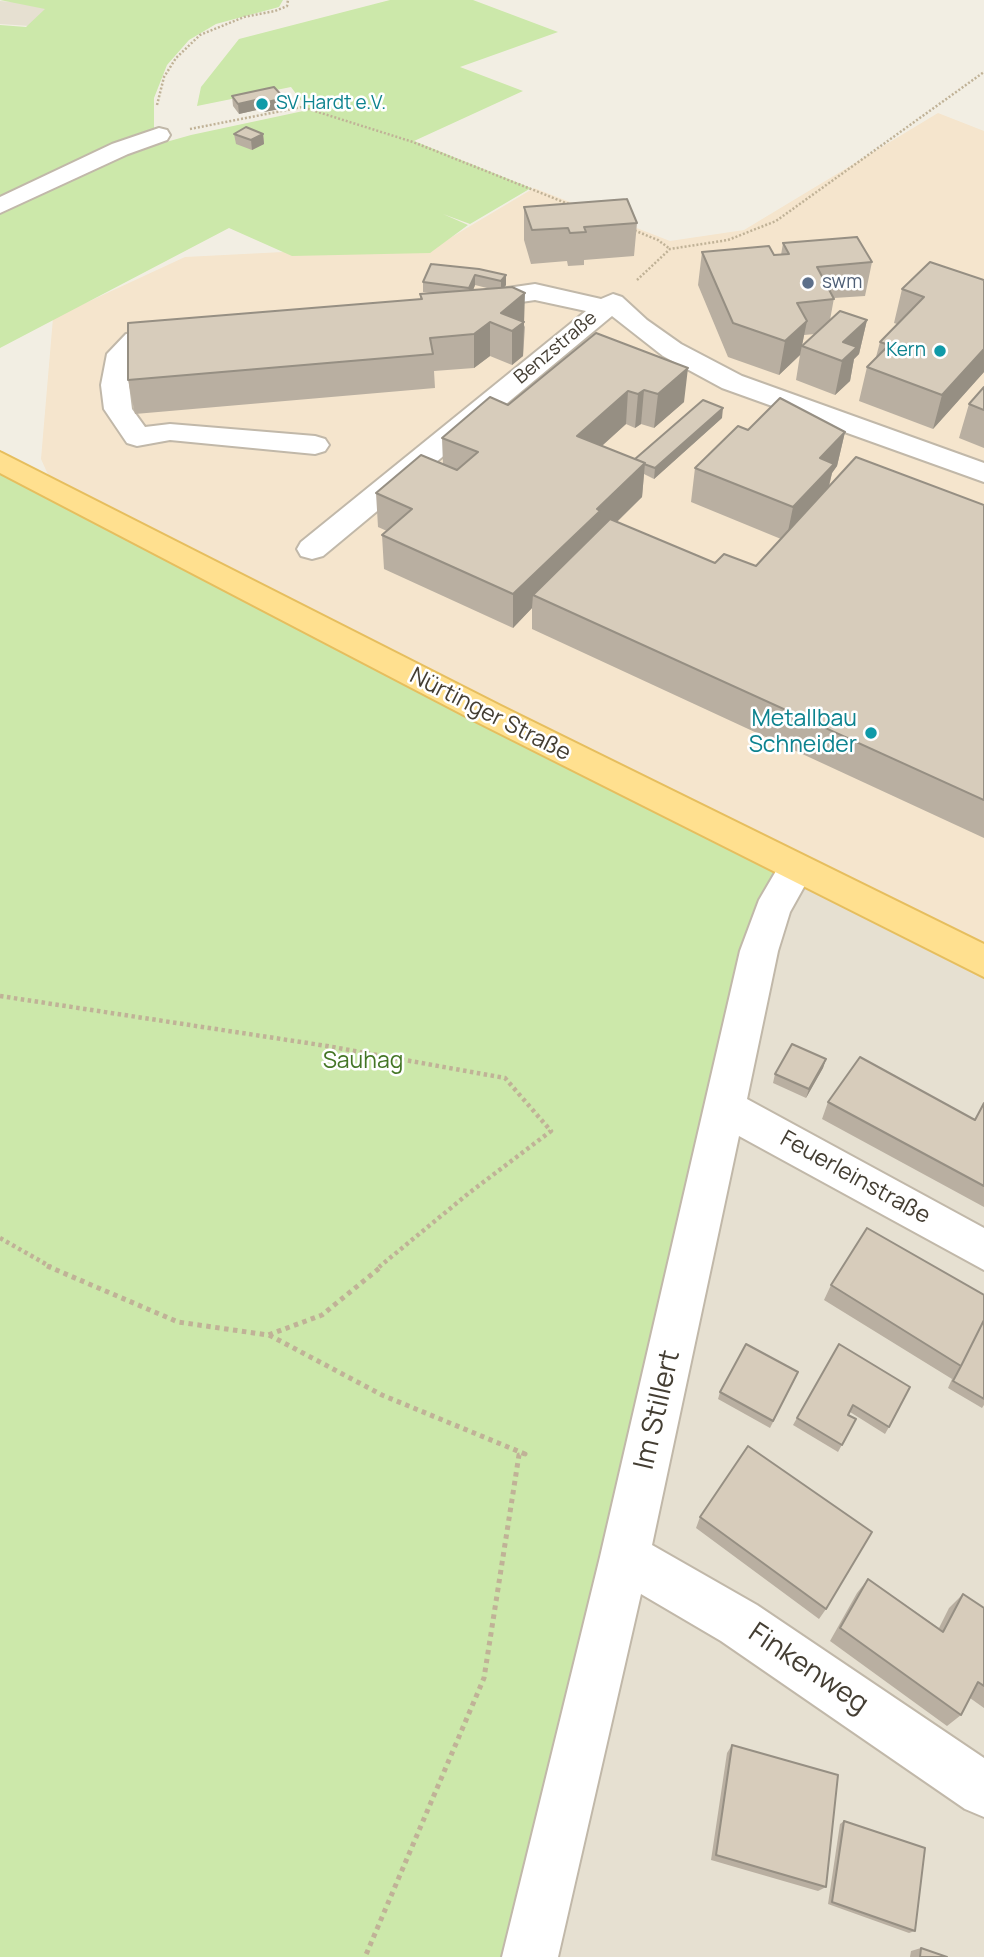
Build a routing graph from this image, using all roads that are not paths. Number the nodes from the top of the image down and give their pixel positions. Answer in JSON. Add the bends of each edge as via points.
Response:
{"nodes":[{"id":1,"x":159,"y":135,"type":"road end"},
{"id":2,"x":0,"y":206,"type":"edge"},
{"id":3,"x":446,"y":303,"type":"edge"},
{"id":4,"x":609,"y":305,"type":"junction"},
{"id":5,"x":203,"y":331,"type":"edge"},
{"id":6,"x":315,"y":444,"type":"dead end"},
{"id":7,"x":0,"y":461,"type":"edge"},
{"id":8,"x":984,"y":473,"type":"edge"},
{"id":9,"x":312,"y":549,"type":"dead end"},
{"id":10,"x":796,"y":869,"type":"junction"},
{"id":11,"x":984,"y":962,"type":"edge"},
{"id":12,"x":725,"y":1108,"type":"junction"},
{"id":13,"x":984,"y":1250,"type":"edge"},
{"id":14,"x":625,"y":1557,"type":"junction"},
{"id":15,"x":984,"y":1790,"type":"edge"},
{"id":16,"x":530,"y":1957,"type":"edge"}],
"edges":[{"from":1,"to":2,"type":"street"},
{"from":3,"to":4,"type":"street","via":[[535,292]]},
{"from":4,"to":8,"type":"street","name":"Benzstraße","via":[[672,350],[732,382]]},
{"from":4,"to":9,"type":"street","name":"Benzstraße"},
{"from":5,"to":6,"type":"street","via":[[135,340],[120,354],[115,385],[118,409],[137,437],[170,432]]},
{"from":7,"to":10,"type":"main road","name":"Nürtinger Straße"},
{"from":10,"to":11,"type":"main road","name":"Nürtinger Straße"},
{"from":10,"to":12,"type":"street","name":"Im Stillert","via":[[772,910],[759,951]]},
{"from":12,"to":13,"type":"street","name":"Feuerleinstraße"},
{"from":12,"to":14,"type":"street","name":"Im Stillert"},
{"from":14,"to":15,"type":"street","name":"Finkenweg","via":[[739,1623]]},
{"from":14,"to":16,"type":"street","name":"Im Stillert"}]}
